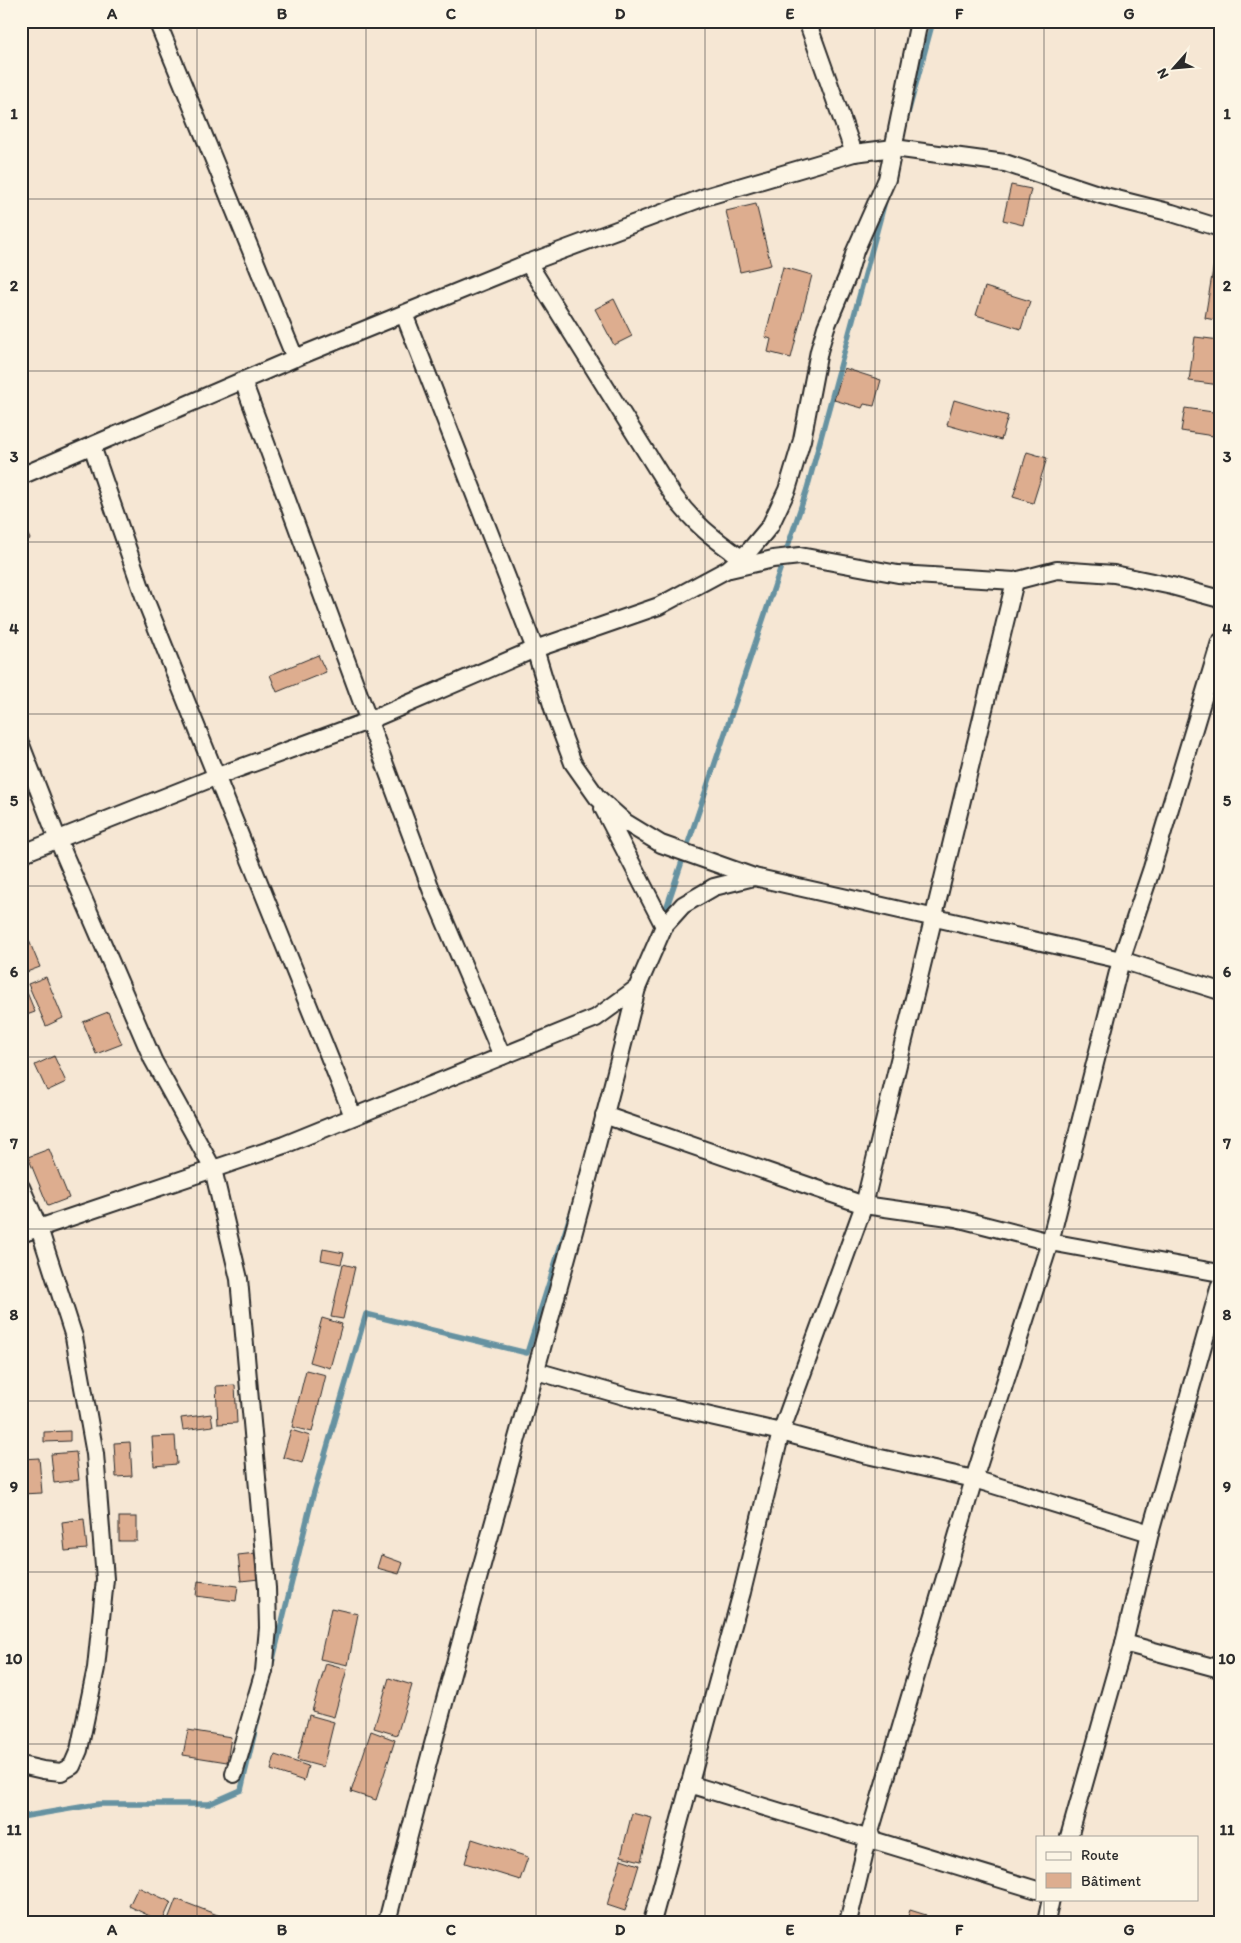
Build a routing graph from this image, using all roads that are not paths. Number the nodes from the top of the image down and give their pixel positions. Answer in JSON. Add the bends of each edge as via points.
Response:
{"nodes":[{"id":1,"x":157,"y":21,"type":"edge"},
{"id":2,"x":807,"y":21,"type":"edge"},
{"id":3,"x":919,"y":21,"type":"edge"},
{"id":4,"x":894,"y":148,"type":"junction"},
{"id":5,"x":854,"y":153,"type":"junction"},
{"id":6,"x":1220,"y":228,"type":"edge"},
{"id":7,"x":528,"y":263,"type":"junction"},
{"id":8,"x":404,"y":314,"type":"junction"},
{"id":9,"x":296,"y":358,"type":"junction"},
{"id":10,"x":243,"y":381,"type":"junction"},
{"id":11,"x":92,"y":446,"type":"junction"},
{"id":12,"x":21,"y":476,"type":"edge"},
{"id":13,"x":741,"y":558,"type":"junction"},
{"id":14,"x":728,"y":570,"type":"junction"},
{"id":15,"x":1015,"y":581,"type":"junction"},
{"id":16,"x":1220,"y":599,"type":"edge"},
{"id":17,"x":1220,"y":642,"type":"edge"},
{"id":18,"x":535,"y":649,"type":"junction"},
{"id":19,"x":368,"y":721,"type":"junction"},
{"id":20,"x":21,"y":745,"type":"edge"},
{"id":21,"x":215,"y":777,"type":"junction"},
{"id":22,"x":597,"y":797,"type":"junction"},
{"id":23,"x":58,"y":840,"type":"junction"},
{"id":24,"x":21,"y":854,"type":"edge"},
{"id":25,"x":754,"y":877,"type":"junction"},
{"id":26,"x":934,"y":917,"type":"junction"},
{"id":27,"x":664,"y":926,"type":"junction"},
{"id":28,"x":1121,"y":960,"type":"junction"},
{"id":29,"x":637,"y":988,"type":"junction"},
{"id":30,"x":1220,"y":992,"type":"edge"},
{"id":31,"x":502,"y":1056,"type":"junction"},
{"id":32,"x":604,"y":1115,"type":"junction"},
{"id":33,"x":353,"y":1116,"type":"junction"},
{"id":34,"x":213,"y":1170,"type":"junction"},
{"id":35,"x":21,"y":1187,"type":"edge"},
{"id":36,"x":864,"y":1205,"type":"junction"},
{"id":37,"x":38,"y":1228,"type":"junction"},
{"id":38,"x":21,"y":1234,"type":"edge"},
{"id":39,"x":1050,"y":1242,"type":"junction"},
{"id":40,"x":1220,"y":1274,"type":"edge"},
{"id":41,"x":1220,"y":1285,"type":"edge"},
{"id":42,"x":536,"y":1371,"type":"junction"},
{"id":43,"x":781,"y":1432,"type":"junction"},
{"id":44,"x":974,"y":1479,"type":"junction"},
{"id":45,"x":1150,"y":1533,"type":"junction"},
{"id":46,"x":1124,"y":1643,"type":"junction"},
{"id":47,"x":1220,"y":1669,"type":"edge"},
{"id":48,"x":21,"y":1765,"type":"edge"},
{"id":49,"x":234,"y":1774,"type":"dead end"},
{"id":50,"x":689,"y":1784,"type":"junction"},
{"id":51,"x":1069,"y":1836,"type":"edge"},
{"id":52,"x":868,"y":1839,"type":"junction"},
{"id":53,"x":1036,"y":1890,"type":"edge"},
{"id":54,"x":1051,"y":1900,"type":"edge"},
{"id":55,"x":387,"y":1922,"type":"edge"},
{"id":56,"x":652,"y":1922,"type":"edge"},
{"id":57,"x":848,"y":1922,"type":"edge"},
{"id":58,"x":1046,"y":1922,"type":"edge"}],
"edges":[{"from":1,"to":9,"type":"street"},
{"from":2,"to":5,"type":"street"},
{"from":3,"to":4,"type":"street"},
{"from":4,"to":5,"type":"street"},
{"from":4,"to":6,"type":"street","via":[[1005,163],[1101,195]]},
{"from":4,"to":13,"type":"street","via":[[887,179],[826,327],[802,440],[787,490],[770,526]]},
{"from":5,"to":7,"type":"street","via":[[705,197]]},
{"from":7,"to":8,"type":"street"},
{"from":7,"to":13,"type":"street","via":[[673,495],[707,534]]},
{"from":8,"to":9,"type":"street"},
{"from":8,"to":18,"type":"street"},
{"from":9,"to":10,"type":"street"},
{"from":10,"to":11,"type":"street"},
{"from":10,"to":19,"type":"street"},
{"from":11,"to":12,"type":"street"},
{"from":11,"to":21,"type":"street","via":[[145,599]]},
{"from":13,"to":14,"type":"street"},
{"from":14,"to":15,"type":"street","via":[[800,556],[898,574]]},
{"from":14,"to":18,"type":"street","via":[[659,606]]},
{"from":15,"to":16,"type":"street","via":[[1057,570],[1114,574]]},
{"from":15,"to":26,"type":"street"},
{"from":17,"to":28,"type":"street"},
{"from":18,"to":19,"type":"street"},
{"from":18,"to":22,"type":"street","via":[[573,763]]},
{"from":19,"to":21,"type":"street"},
{"from":19,"to":31,"type":"street","via":[[431,889]]},
{"from":20,"to":23,"type":"street"},
{"from":21,"to":23,"type":"street"},
{"from":21,"to":33,"type":"street"},
{"from":22,"to":25,"type":"street","via":[[625,822],[661,844]]},
{"from":22,"to":27,"type":"street"},
{"from":23,"to":24,"type":"street"},
{"from":23,"to":34,"type":"street","via":[[153,1060]]},
{"from":25,"to":26,"type":"street"},
{"from":25,"to":27,"type":"street","via":[[714,886],[683,905]]},
{"from":26,"to":28,"type":"street"},
{"from":26,"to":36,"type":"street"},
{"from":27,"to":29,"type":"street"},
{"from":28,"to":30,"type":"street"},
{"from":28,"to":39,"type":"street"},
{"from":29,"to":31,"type":"street","via":[[596,1018]]},
{"from":29,"to":32,"type":"street"},
{"from":31,"to":33,"type":"street"},
{"from":32,"to":36,"type":"street"},
{"from":32,"to":42,"type":"street"},
{"from":33,"to":34,"type":"street"},
{"from":34,"to":37,"type":"street"},
{"from":34,"to":49,"type":"street","via":[[239,1279],[267,1588],[264,1671]]},
{"from":35,"to":37,"type":"street"},
{"from":36,"to":39,"type":"street","via":[[956,1218]]},
{"from":36,"to":43,"type":"street"},
{"from":37,"to":38,"type":"street"},
{"from":37,"to":48,"type":"street","via":[[74,1337],[95,1454],[104,1579],[96,1668],[79,1750],[72,1766],[61,1772]]},
{"from":39,"to":40,"type":"street"},
{"from":39,"to":44,"type":"street"},
{"from":41,"to":45,"type":"street"},
{"from":42,"to":43,"type":"street","via":[[631,1398]]},
{"from":42,"to":55,"type":"street","via":[[419,1793]]},
{"from":43,"to":44,"type":"street"},
{"from":43,"to":50,"type":"street","via":[[742,1592]]},
{"from":44,"to":45,"type":"street"},
{"from":44,"to":52,"type":"street"},
{"from":45,"to":46,"type":"street"},
{"from":46,"to":47,"type":"street"},
{"from":46,"to":51,"type":"street"},
{"from":50,"to":52,"type":"street"},
{"from":50,"to":56,"type":"street"},
{"from":52,"to":53,"type":"street"},
{"from":52,"to":57,"type":"street"},
{"from":54,"to":58,"type":"street"}]}
